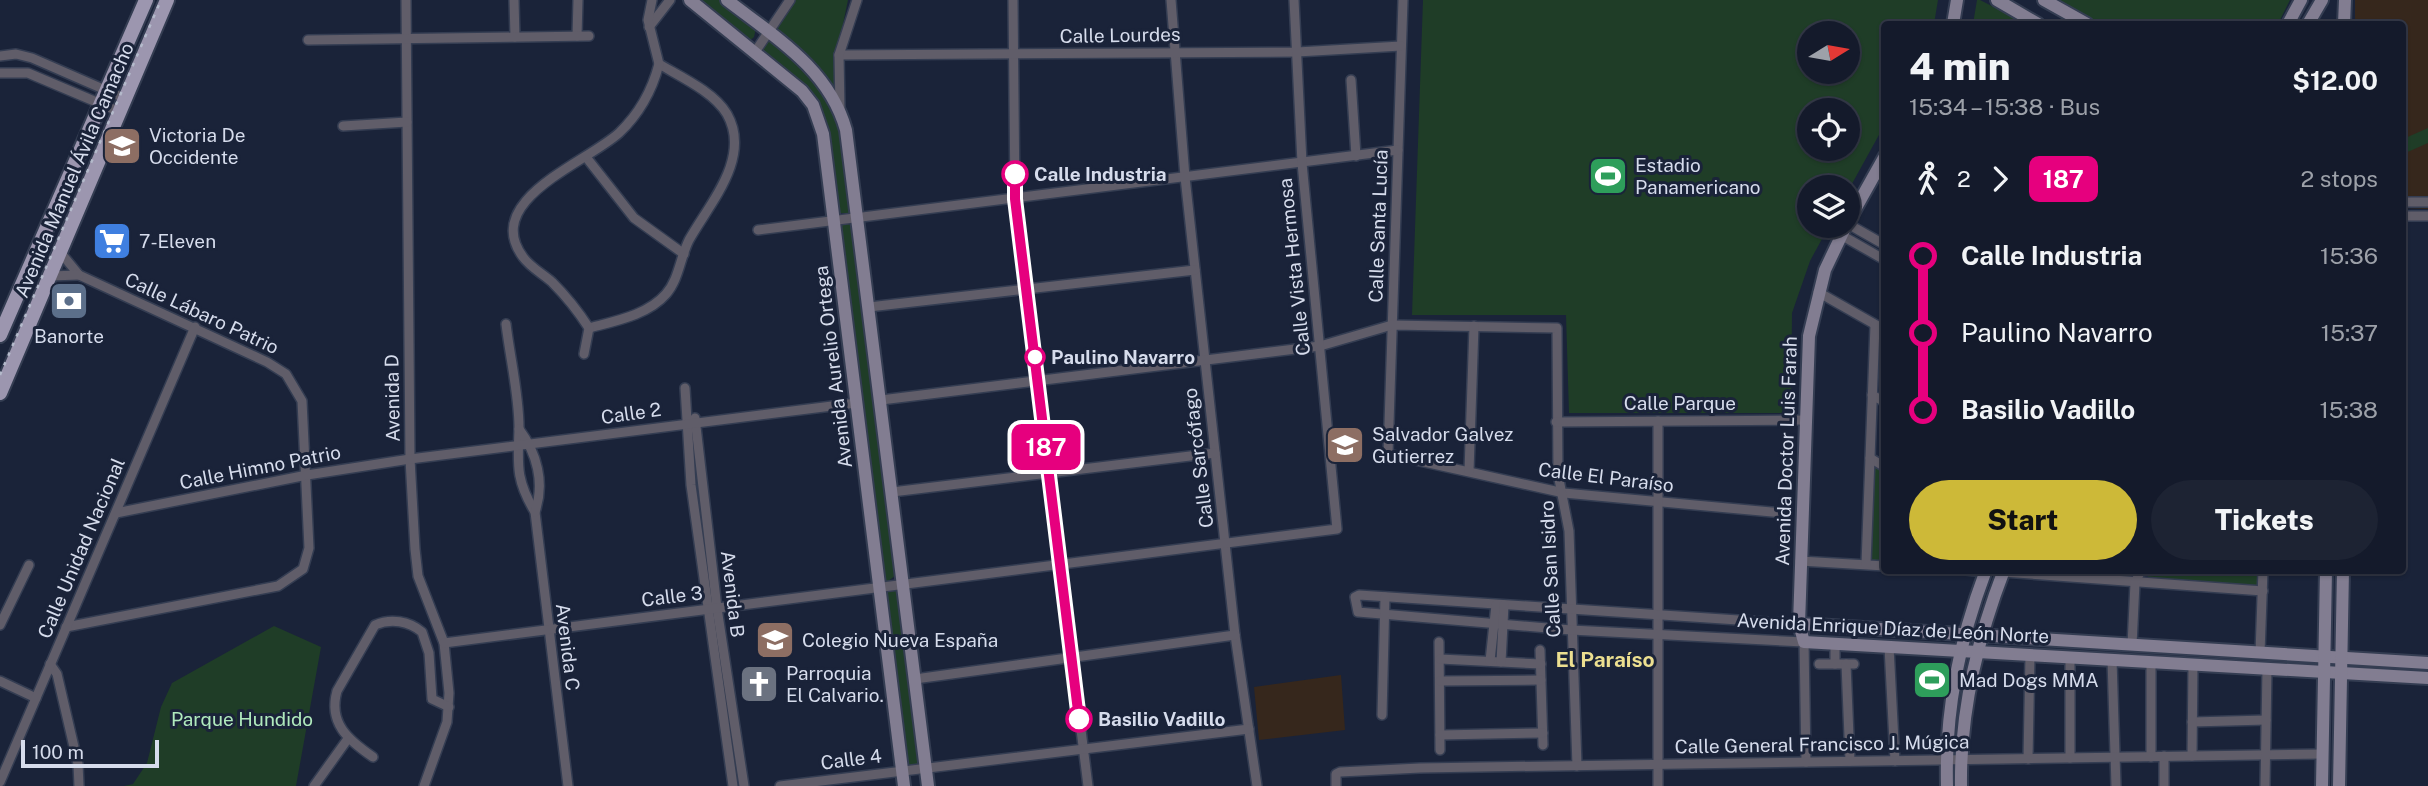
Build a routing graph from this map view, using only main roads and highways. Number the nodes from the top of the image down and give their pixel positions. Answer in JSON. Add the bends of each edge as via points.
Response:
{"nodes":[{"id":1,"x":146,"y":0,"type":"edge"},
{"id":2,"x":167,"y":2,"type":"edge"},
{"id":3,"x":0,"y":335,"type":"edge"},
{"id":4,"x":0,"y":393,"type":"edge"}],
"edges":[{"from":1,"to":3,"type":"main road","name":"Avenida Manuel Ávila Camacho"},
{"from":2,"to":4,"type":"main road","name":"Avenida Manuel Ávila Camacho"}]}
